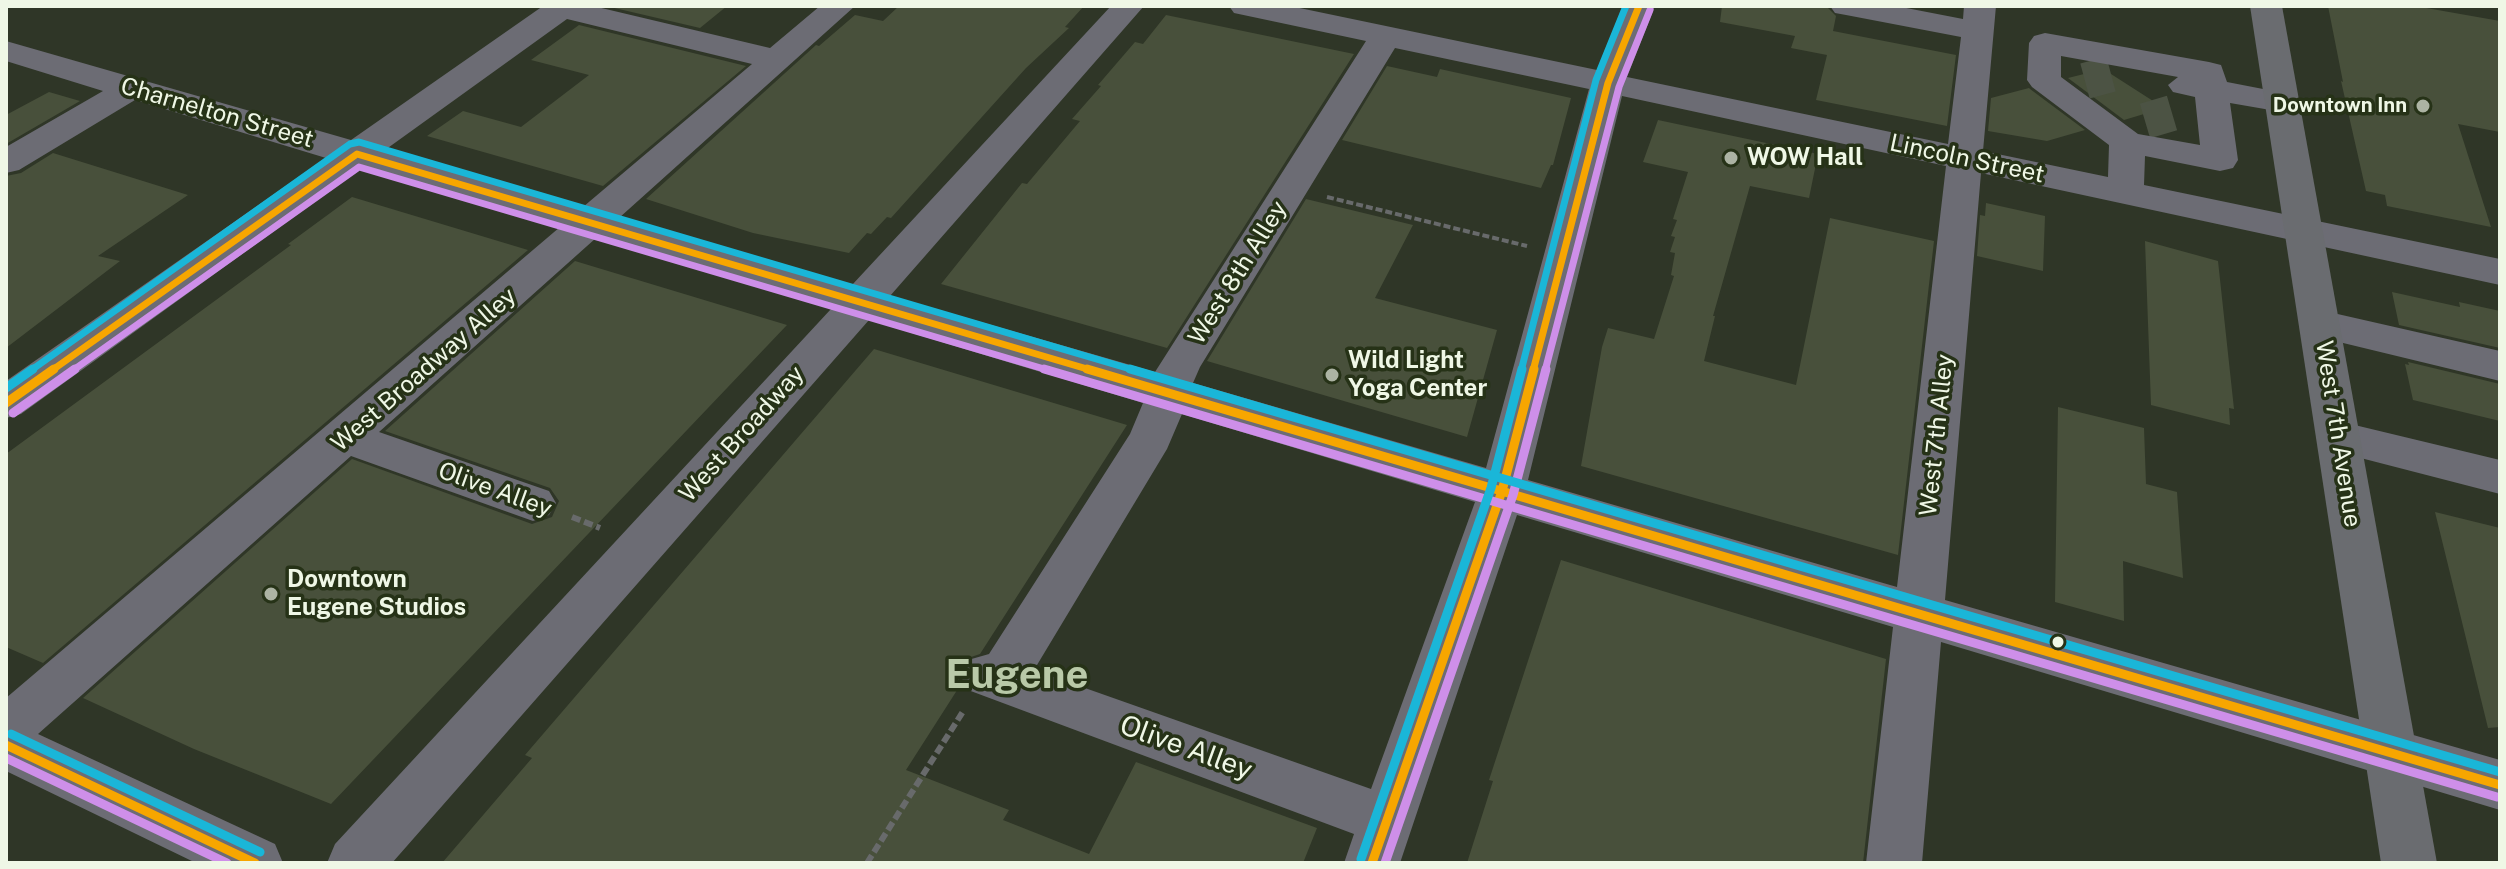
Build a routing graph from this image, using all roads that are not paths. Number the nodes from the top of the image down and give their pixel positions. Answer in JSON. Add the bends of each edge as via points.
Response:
{"nodes":[{"id":1,"x":839,"y":6,"type":"edge"},
{"id":2,"x":1128,"y":6,"type":"edge"},
{"id":3,"x":1245,"y":6,"type":"edge"},
{"id":4,"x":1639,"y":6,"type":"edge"},
{"id":5,"x":1846,"y":6,"type":"edge"},
{"id":6,"x":2266,"y":6,"type":"edge"},
{"id":7,"x":563,"y":7,"type":"edge"},
{"id":8,"x":1979,"y":18,"type":"edge"},
{"id":9,"x":1386,"y":36,"type":"junction"},
{"id":10,"x":6,"y":51,"type":"edge"},
{"id":11,"x":777,"y":60,"type":"junction"},
{"id":12,"x":1608,"y":83,"type":"junction"},
{"id":13,"x":132,"y":88,"type":"junction"},
{"id":14,"x":2282,"y":102,"type":"junction"},
{"id":15,"x":357,"y":154,"type":"junction"},
{"id":16,"x":1965,"y":159,"type":"junction"},
{"id":17,"x":6,"y":162,"type":"edge"},
{"id":18,"x":2126,"y":193,"type":"junction"},
{"id":19,"x":592,"y":224,"type":"junction"},
{"id":20,"x":2305,"y":231,"type":"junction"},
{"id":21,"x":2500,"y":272,"type":"edge"},
{"id":22,"x":859,"y":304,"type":"junction"},
{"id":23,"x":2320,"y":324,"type":"junction"},
{"id":24,"x":2500,"y":366,"type":"edge"},
{"id":25,"x":1167,"y":394,"type":"junction"},
{"id":26,"x":6,"y":403,"type":"edge"},
{"id":27,"x":346,"y":437,"type":"junction"},
{"id":28,"x":2338,"y":437,"type":"junction"},
{"id":29,"x":2500,"y":477,"type":"edge"},
{"id":30,"x":1502,"y":491,"type":"junction"},
{"id":31,"x":533,"y":503,"type":"road end"},
{"id":32,"x":1920,"y":616,"type":"junction"},
{"id":33,"x":993,"y":678,"type":"joint"},
{"id":34,"x":6,"y":730,"type":"edge"},
{"id":35,"x":6,"y":745,"type":"edge"},
{"id":36,"x":2389,"y":752,"type":"junction"},
{"id":37,"x":2500,"y":785,"type":"edge"},
{"id":38,"x":1379,"y":842,"type":"edge"},
{"id":39,"x":255,"y":863,"type":"edge"},
{"id":40,"x":355,"y":863,"type":"edge"},
{"id":41,"x":1894,"y":863,"type":"edge"},
{"id":42,"x":2409,"y":863,"type":"edge"}],
"edges":[{"from":1,"to":11,"type":"street","name":"West Broadway Alley"},
{"from":2,"to":22,"type":"street","name":"West Broadway"},
{"from":3,"to":9,"type":"street","name":"Lincoln Street"},
{"from":4,"to":12,"type":"street"},
{"from":5,"to":8,"type":"street"},
{"from":6,"to":14,"type":"main road","name":"West 7th Avenue"},
{"from":7,"to":11,"type":"street"},
{"from":7,"to":15,"type":"street"},
{"from":8,"to":16,"type":"street","name":"West 7th Alley"},
{"from":9,"to":12,"type":"street","name":"Lincoln Street"},
{"from":9,"to":25,"type":"street","name":"West 8th Alley","via":[[1179,366]]},
{"from":10,"to":13,"type":"street","name":"Charnelton Street"},
{"from":11,"to":19,"type":"street","name":"West Broadway Alley"},
{"from":12,"to":16,"type":"street","name":"Lincoln Street"},
{"from":12,"to":30,"type":"street"},
{"from":13,"to":15,"type":"street","name":"Charnelton Street"},
{"from":13,"to":17,"type":"street"},
{"from":14,"to":18,"type":"street","via":[[2137,101]]},
{"from":14,"to":20,"type":"main road","name":"West 7th Avenue"},
{"from":15,"to":19,"type":"street","name":"Charnelton Street"},
{"from":15,"to":26,"type":"street"},
{"from":16,"to":18,"type":"street","name":"Lincoln Street"},
{"from":16,"to":32,"type":"street","name":"West 7th Alley"},
{"from":18,"to":20,"type":"street","name":"Lincoln Street"},
{"from":19,"to":22,"type":"street","name":"Charnelton Street"},
{"from":19,"to":27,"type":"street","name":"West Broadway Alley"},
{"from":20,"to":21,"type":"street","name":"Lincoln Street"},
{"from":20,"to":23,"type":"main road","name":"West 7th Avenue"},
{"from":22,"to":25,"type":"street","name":"Charnelton Street"},
{"from":22,"to":40,"type":"street","name":"West Broadway"},
{"from":23,"to":24,"type":"street"},
{"from":23,"to":28,"type":"main road","name":"West 7th Avenue"},
{"from":25,"to":30,"type":"street","name":"Charnelton Street"},
{"from":25,"to":33,"type":"street","name":"West 8th Alley","via":[[1145,448]]},
{"from":27,"to":31,"type":"street","name":"Olive Alley"},
{"from":27,"to":34,"type":"street","name":"West Broadway Alley"},
{"from":28,"to":29,"type":"street"},
{"from":28,"to":36,"type":"main road","name":"West 7th Avenue"},
{"from":30,"to":32,"type":"street","name":"Charnelton Street"},
{"from":30,"to":38,"type":"street"},
{"from":32,"to":36,"type":"street","name":"Charnelton Street"},
{"from":32,"to":41,"type":"street","name":"West 7th Alley"},
{"from":33,"to":38,"type":"street","name":"Olive Alley"},
{"from":35,"to":39,"type":"street"},
{"from":36,"to":37,"type":"street","name":"Charnelton Street"},
{"from":36,"to":42,"type":"main road","name":"West 7th Avenue"}]}
